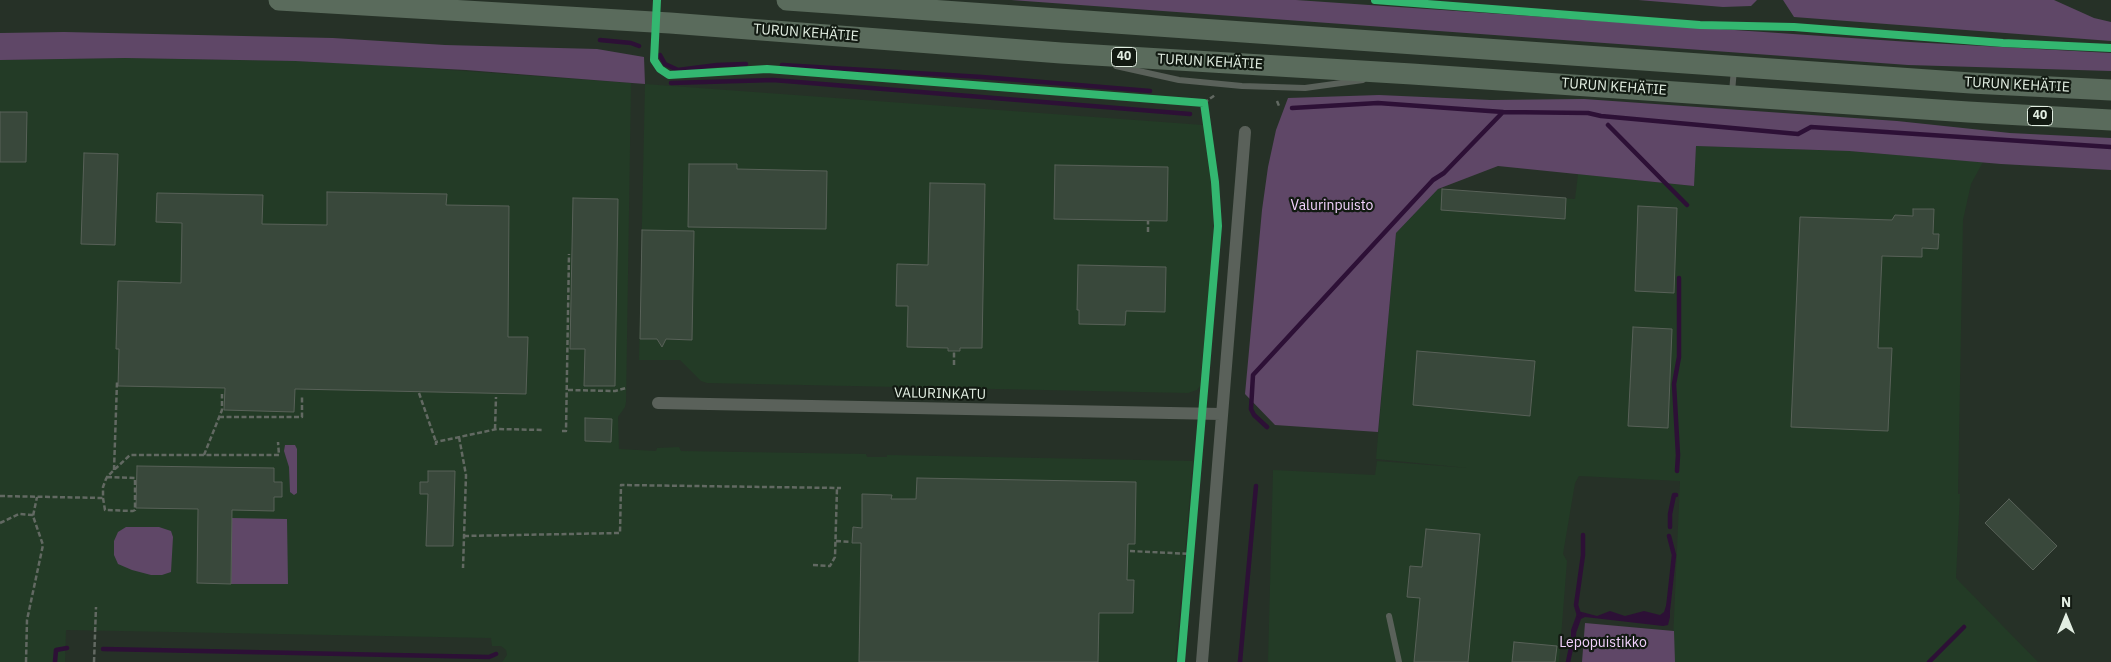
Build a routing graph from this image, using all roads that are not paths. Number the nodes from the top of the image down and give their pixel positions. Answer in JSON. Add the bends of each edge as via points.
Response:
{"nodes":[{"id":1,"x":279,"y":0,"type":"edge"},
{"id":2,"x":787,"y":0,"type":"edge"},
{"id":3,"x":1734,"y":66,"type":"junction"},
{"id":4,"x":2111,"y":90,"type":"edge"},
{"id":5,"x":1732,"y":95,"type":"junction"},
{"id":6,"x":2111,"y":120,"type":"edge"},
{"id":7,"x":1245,"y":132,"type":"dead end"},
{"id":8,"x":658,"y":403,"type":"dead end"},
{"id":9,"x":1222,"y":414,"type":"junction"},
{"id":10,"x":1389,"y":616,"type":"dead end"},
{"id":11,"x":1202,"y":662,"type":"edge"},
{"id":12,"x":1399,"y":662,"type":"edge"}],
"edges":[{"from":1,"to":5,"type":"highway","name":"TURUN KEHÄTIE","number":"40","via":[[670,23],[1061,53]]},
{"from":2,"to":3,"type":"highway","name":"TURUN KEHÄTIE","number":"40"},
{"from":3,"to":4,"type":"highway","name":"TURUN KEHÄTIE","number":"40"},
{"from":3,"to":5,"type":"lane"},
{"from":5,"to":6,"type":"highway","name":"TURUN KEHÄTIE","number":"40"},
{"from":7,"to":9,"type":"street"},
{"from":8,"to":9,"type":"street","name":"VALURINKATU"},
{"from":9,"to":11,"type":"street"},
{"from":10,"to":12,"type":"lane"}]}
